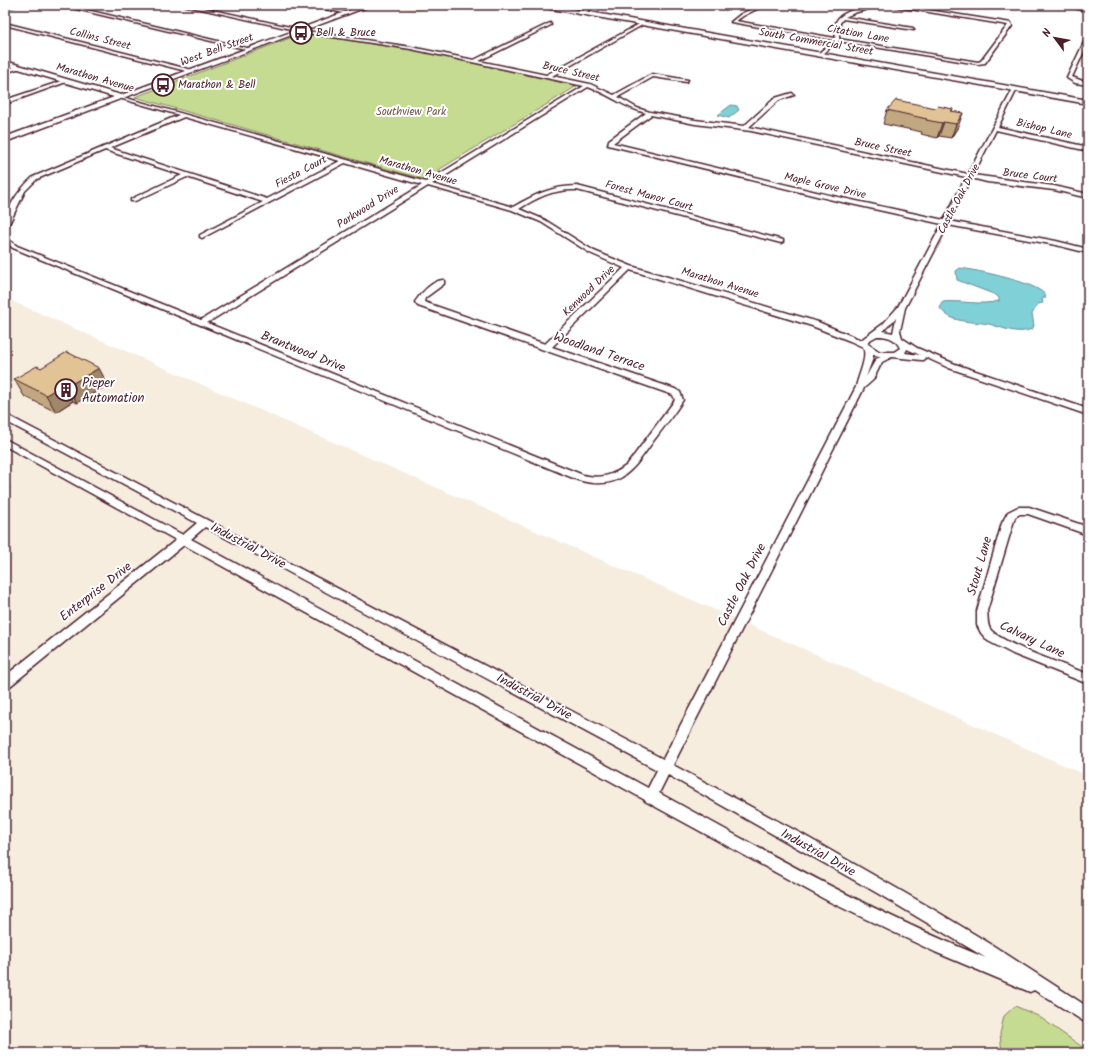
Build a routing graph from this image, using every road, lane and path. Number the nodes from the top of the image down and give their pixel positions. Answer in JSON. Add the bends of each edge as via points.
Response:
{"nodes":[{"id":1,"x":14,"y":5,"type":"edge"},
{"id":2,"x":61,"y":5,"type":"edge"},
{"id":3,"x":185,"y":5,"type":"edge"},
{"id":4,"x":309,"y":5,"type":"edge"},
{"id":5,"x":368,"y":5,"type":"edge"},
{"id":6,"x":540,"y":5,"type":"edge"},
{"id":7,"x":596,"y":5,"type":"edge"},
{"id":8,"x":763,"y":5,"type":"edge"},
{"id":9,"x":880,"y":5,"type":"edge"},
{"id":10,"x":888,"y":5,"type":"edge"},
{"id":11,"x":1069,"y":5,"type":"edge"},
{"id":12,"x":5,"y":7,"type":"edge"},
{"id":13,"x":1088,"y":10,"type":"edge"},
{"id":14,"x":582,"y":12,"type":"junction"},
{"id":15,"x":348,"y":13,"type":"junction"},
{"id":16,"x":843,"y":18,"type":"junction"},
{"id":17,"x":643,"y":23,"type":"junction"},
{"id":18,"x":5,"y":24,"type":"edge"},
{"id":19,"x":550,"y":24,"type":"dead end"},
{"id":20,"x":912,"y":29,"type":"dead end"},
{"id":21,"x":301,"y":30,"type":"junction"},
{"id":22,"x":1088,"y":38,"type":"edge"},
{"id":23,"x":837,"y":39,"type":"junction"},
{"id":24,"x":249,"y":49,"type":"junction"},
{"id":25,"x":1086,"y":49,"type":"edge"},
{"id":26,"x":821,"y":54,"type":"junction"},
{"id":27,"x":475,"y":61,"type":"junction"},
{"id":28,"x":5,"y":63,"type":"edge"},
{"id":29,"x":18,"y":67,"type":"junction"},
{"id":30,"x":190,"y":71,"type":"junction"},
{"id":31,"x":5,"y":72,"type":"edge"},
{"id":32,"x":548,"y":76,"type":"junction"},
{"id":33,"x":67,"y":81,"type":"junction"},
{"id":34,"x":686,"y":81,"type":"dead end"},
{"id":35,"x":588,"y":84,"type":"junction"},
{"id":36,"x":1088,"y":84,"type":"edge"},
{"id":37,"x":1015,"y":89,"type":"junction"},
{"id":38,"x":792,"y":94,"type":"dead end"},
{"id":39,"x":615,"y":96,"type":"junction"},
{"id":40,"x":122,"y":97,"type":"junction"},
{"id":41,"x":5,"y":102,"type":"edge"},
{"id":42,"x":1088,"y":102,"type":"edge"},
{"id":43,"x":650,"y":113,"type":"junction"},
{"id":44,"x":184,"y":115,"type":"junction"},
{"id":45,"x":745,"y":128,"type":"junction"},
{"id":46,"x":994,"y":128,"type":"junction"},
{"id":47,"x":5,"y":140,"type":"edge"},
{"id":48,"x":103,"y":148,"type":"junction"},
{"id":49,"x":1088,"y":149,"type":"edge"},
{"id":50,"x":344,"y":161,"type":"junction"},
{"id":51,"x":187,"y":175,"type":"junction"},
{"id":52,"x":970,"y":177,"type":"junction"},
{"id":53,"x":425,"y":184,"type":"junction"},
{"id":54,"x":1088,"y":196,"type":"edge"},
{"id":55,"x":133,"y":200,"type":"dead end"},
{"id":56,"x":268,"y":201,"type":"junction"},
{"id":57,"x":12,"y":208,"type":"junction"},
{"id":58,"x":5,"y":209,"type":"edge"},
{"id":59,"x":514,"y":209,"type":"junction"},
{"id":60,"x":946,"y":223,"type":"junction"},
{"id":61,"x":5,"y":226,"type":"edge"},
{"id":62,"x":202,"y":236,"type":"dead end"},
{"id":63,"x":5,"y":239,"type":"edge"},
{"id":64,"x":781,"y":241,"type":"dead end"},
{"id":65,"x":1088,"y":251,"type":"edge"},
{"id":66,"x":629,"y":267,"type":"junction"},
{"id":67,"x":441,"y":282,"type":"dead end"},
{"id":68,"x":901,"y":308,"type":"junction"},
{"id":69,"x":201,"y":323,"type":"junction"},
{"id":70,"x":815,"y":324,"type":"junction"},
{"id":71,"x":873,"y":334,"type":"junction"},
{"id":72,"x":900,"y":341,"type":"junction"},
{"id":73,"x":867,"y":347,"type":"junction"},
{"id":74,"x":546,"y":348,"type":"junction"},
{"id":75,"x":893,"y":355,"type":"junction"},
{"id":76,"x":952,"y":366,"type":"junction"},
{"id":77,"x":860,"y":387,"type":"junction"},
{"id":78,"x":1088,"y":412,"type":"edge"},
{"id":79,"x":5,"y":417,"type":"edge"},
{"id":80,"x":5,"y":442,"type":"edge"},
{"id":81,"x":595,"y":481,"type":"joint"},
{"id":82,"x":204,"y":523,"type":"junction"},
{"id":83,"x":1088,"y":531,"type":"edge"},
{"id":84,"x":184,"y":540,"type":"junction"},
{"id":85,"x":987,"y":634,"type":"joint"},
{"id":86,"x":1088,"y":680,"type":"edge"},
{"id":87,"x":5,"y":682,"type":"edge"},
{"id":88,"x":665,"y":767,"type":"junction"},
{"id":89,"x":650,"y":797,"type":"junction"},
{"id":90,"x":1054,"y":994,"type":"junction"},
{"id":91,"x":1088,"y":1016,"type":"edge"}],
"edges":[{"from":1,"to":12,"type":"street"},
{"from":2,"to":24,"type":"street"},
{"from":3,"to":21,"type":"street","name":"Bruce Street"},
{"from":4,"to":15,"type":"street"},
{"from":5,"to":15,"type":"main road","name":"West Bell Street"},
{"from":6,"to":14,"type":"main road","name":"South Commercial Street"},
{"from":7,"to":14,"type":"street"},
{"from":8,"to":23,"type":"street","name":"Citation Lane","via":[[733,22]]},
{"from":9,"to":16,"type":"street","via":[[855,11]]},
{"from":10,"to":23,"type":"street","name":"Citation Lane","via":[[1010,24],[981,63]]},
{"from":11,"to":13,"type":"main road"},
{"from":14,"to":17,"type":"main road","name":"South Commercial Street"},
{"from":15,"to":21,"type":"main road","name":"West Bell Street"},
{"from":16,"to":20,"type":"street"},
{"from":16,"to":23,"type":"street","via":[[838,23]]},
{"from":17,"to":26,"type":"main road","name":"South Commercial Street"},
{"from":17,"to":32,"type":"street"},
{"from":18,"to":30,"type":"street","name":"Collins Street"},
{"from":19,"to":27,"type":"street"},
{"from":21,"to":24,"type":"main road","name":"West Bell Street"},
{"from":21,"to":27,"type":"street","name":"Bruce Street","via":[[403,46]]},
{"from":22,"to":25,"type":"street"},
{"from":23,"to":26,"type":"street"},
{"from":24,"to":30,"type":"main road","name":"West Bell Street"},
{"from":25,"to":36,"type":"street","via":[[1069,78]]},
{"from":26,"to":37,"type":"main road","name":"South Commercial Street"},
{"from":27,"to":32,"type":"street","name":"Bruce Street"},
{"from":28,"to":29,"type":"main road","name":"Marathon Avenue"},
{"from":29,"to":31,"type":"street"},
{"from":29,"to":33,"type":"main road","name":"Marathon Avenue"},
{"from":30,"to":40,"type":"main road","name":"West Bell Street"},
{"from":32,"to":35,"type":"street","name":"Bruce Street"},
{"from":33,"to":40,"type":"main road","name":"Marathon Avenue"},
{"from":33,"to":41,"type":"street"},
{"from":34,"to":39,"type":"street","via":[[652,75]]},
{"from":35,"to":39,"type":"street","name":"Bruce Street"},
{"from":35,"to":53,"type":"street","name":"Parkwood Drive"},
{"from":37,"to":42,"type":"main road","name":"South Commercial Street"},
{"from":37,"to":46,"type":"street","name":"Castle Oak Drive"},
{"from":38,"to":45,"type":"street","via":[[776,99]]},
{"from":39,"to":43,"type":"street","name":"Bruce Street","via":[[635,109]]},
{"from":40,"to":44,"type":"street","name":"Marathon Avenue"},
{"from":40,"to":47,"type":"main road","name":"West Bell Street"},
{"from":43,"to":45,"type":"street","name":"Bruce Street"},
{"from":43,"to":60,"type":"street","name":"Maple Grove Drive","via":[[610,144]]},
{"from":44,"to":48,"type":"street"},
{"from":44,"to":50,"type":"street","name":"Marathon Avenue"},
{"from":45,"to":52,"type":"street","name":"Bruce Street"},
{"from":46,"to":49,"type":"street","name":"Bishop Lane"},
{"from":46,"to":52,"type":"street","name":"Castle Oak Drive"},
{"from":48,"to":51,"type":"street","name":"Fiesta Court"},
{"from":48,"to":57,"type":"street","via":[[35,178],[25,186]]},
{"from":50,"to":53,"type":"street","name":"Marathon Avenue"},
{"from":50,"to":56,"type":"street","name":"Fiesta Court"},
{"from":51,"to":55,"type":"street"},
{"from":51,"to":56,"type":"street","name":"Fiesta Court"},
{"from":52,"to":54,"type":"street","name":"Bruce Court","via":[[1054,188]]},
{"from":52,"to":60,"type":"street","name":"Castle Oak Drive"},
{"from":53,"to":59,"type":"street","name":"Marathon Avenue"},
{"from":53,"to":69,"type":"street","name":"Parkwood Drive"},
{"from":56,"to":62,"type":"street","name":"Fiesta Court"},
{"from":57,"to":58,"type":"street"},
{"from":57,"to":61,"type":"street"},
{"from":59,"to":64,"type":"street","name":"Forest Manor Court","via":[[550,190],[577,188]]},
{"from":59,"to":66,"type":"street","name":"Marathon Avenue","via":[[543,221],[592,252]]},
{"from":60,"to":65,"type":"street","name":"Maple Grove Drive"},
{"from":60,"to":68,"type":"street","name":"Castle Oak Drive"},
{"from":63,"to":69,"type":"street","name":"Brantwood Drive","via":[[15,247]]},
{"from":66,"to":70,"type":"street","name":"Marathon Avenue"},
{"from":66,"to":74,"type":"street","name":"Kenwood Drive"},
{"from":67,"to":74,"type":"street","name":"Woodland Terrace","via":[[422,297],[419,302],[421,304]]},
{"from":68,"to":71,"type":"street","name":"Castle Oak Drive","via":[[885,328]]},
{"from":68,"to":72,"type":"street","name":"Castle Oak Drive","via":[[896,331]]},
{"from":69,"to":81,"type":"street","name":"Brantwood Drive","via":[[581,478]]},
{"from":70,"to":71,"type":"street","name":"Marathon Avenue"},
{"from":70,"to":73,"type":"street","name":"Marathon Avenue"},
{"from":71,"to":72,"type":"street","name":"Marathon Avenue","via":[[888,334]]},
{"from":71,"to":73,"type":"street","name":"Castle Oak Drive","via":[[864,339]]},
{"from":72,"to":75,"type":"street","via":[[904,346],[903,350]]},
{"from":72,"to":76,"type":"street","via":[[914,350]]},
{"from":73,"to":75,"type":"street","name":"Marathon Avenue","via":[[878,354]]},
{"from":73,"to":77,"type":"street","name":"Castle Oak Drive","via":[[869,358]]},
{"from":74,"to":81,"type":"street","name":"Woodland Terrace","via":[[672,391],[679,397],[630,467],[616,477]]},
{"from":75,"to":76,"type":"street","via":[[909,355]]},
{"from":75,"to":77,"type":"street","name":"Castle Oak Drive","via":[[879,361],[870,378]]},
{"from":76,"to":78,"type":"street"},
{"from":77,"to":88,"type":"street","name":"Castle Oak Drive"},
{"from":79,"to":82,"type":"street","name":"Industrial Drive"},
{"from":80,"to":84,"type":"street","name":"Industrial Drive"},
{"from":82,"to":84,"type":"street","name":"Enterprise Drive"},
{"from":82,"to":88,"type":"street","name":"Industrial Drive"},
{"from":83,"to":85,"type":"street","name":"Stout Lane","via":[[1029,511],[1018,510],[1011,515],[982,611]]},
{"from":84,"to":87,"type":"street","name":"Enterprise Drive"},
{"from":84,"to":89,"type":"street","name":"Industrial Drive"},
{"from":85,"to":86,"type":"street","name":"Calvary Lane","via":[[1002,644]]},
{"from":88,"to":89,"type":"street","name":"Castle Oak Drive"},
{"from":88,"to":90,"type":"street","name":"Industrial Drive","via":[[847,868],[963,936]]},
{"from":89,"to":90,"type":"street","name":"Industrial Drive","via":[[833,896],[940,947]]},
{"from":90,"to":91,"type":"street","name":"Industrial Drive"}]}
